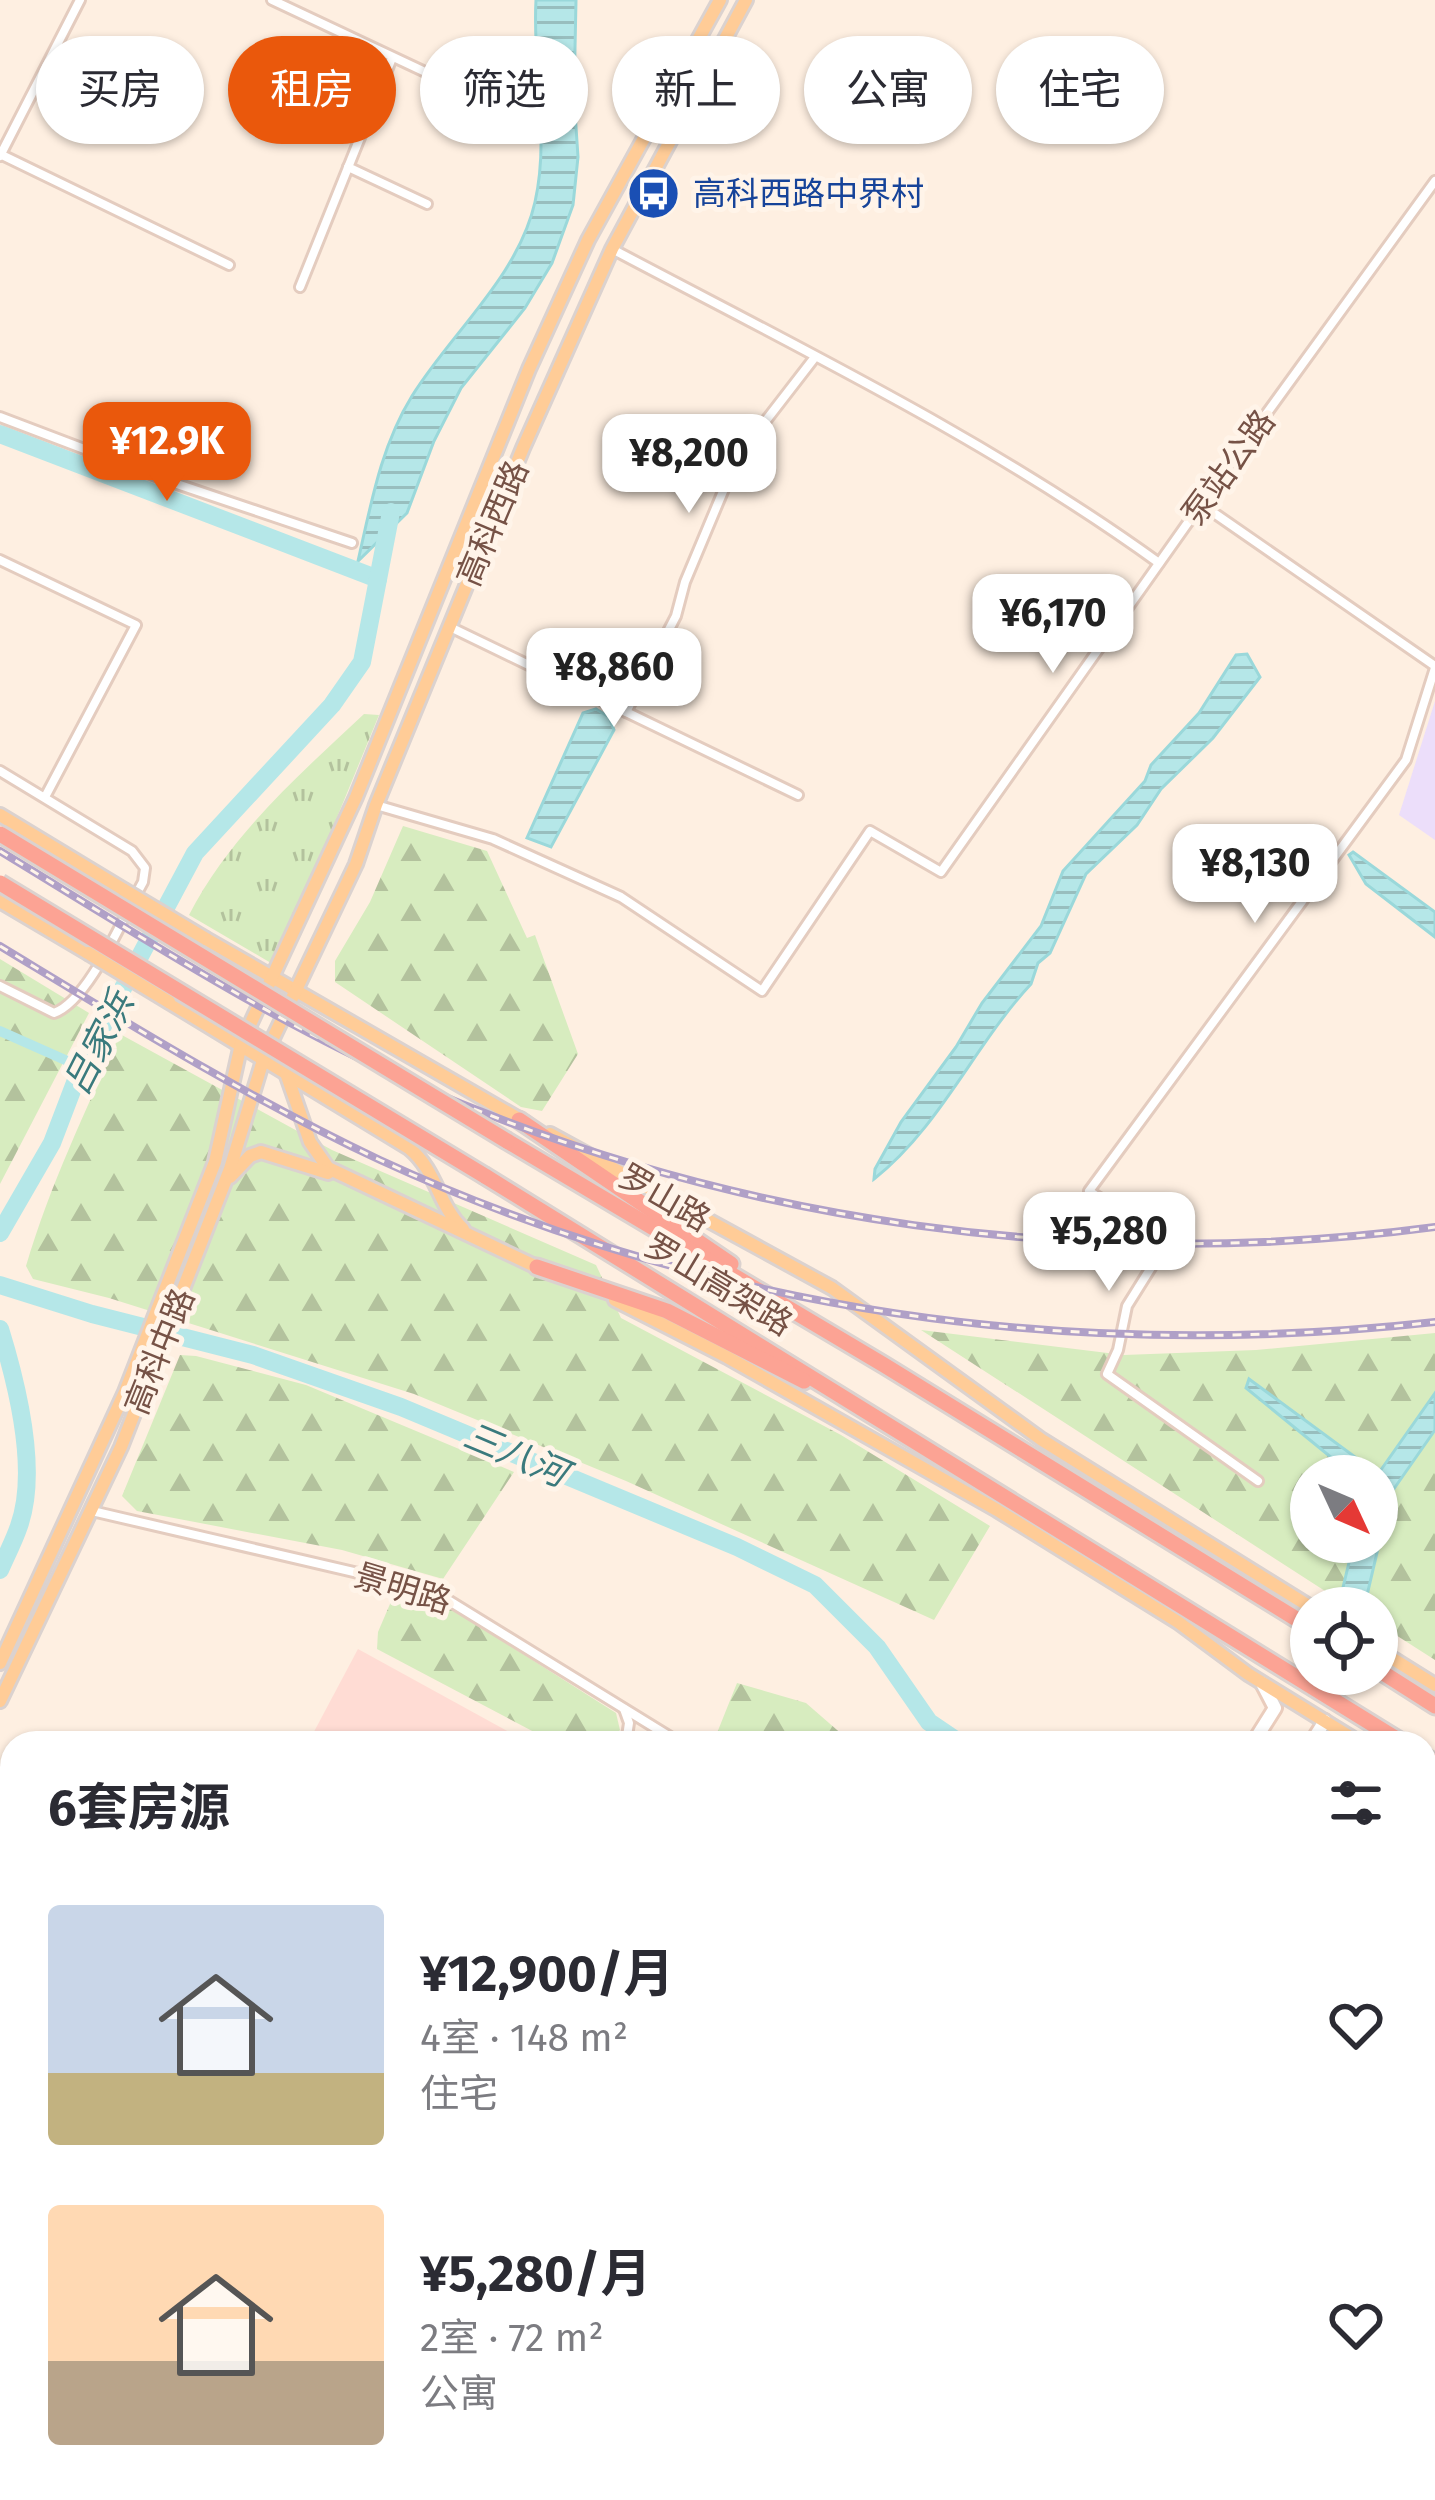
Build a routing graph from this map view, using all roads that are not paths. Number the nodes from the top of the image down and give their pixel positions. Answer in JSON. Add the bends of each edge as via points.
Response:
{"nodes":[{"id":1,"x":80,"y":0,"type":"edge"},
{"id":2,"x":272,"y":0,"type":"edge"},
{"id":3,"x":720,"y":0,"type":"edge"},
{"id":4,"x":746,"y":0,"type":"edge"},
{"id":5,"x":346,"y":36,"type":"edge"},
{"id":6,"x":357,"y":144,"type":"edge"},
{"id":7,"x":0,"y":155,"type":"edge"},
{"id":8,"x":348,"y":167,"type":"junction"},
{"id":9,"x":1435,"y":181,"type":"edge"},
{"id":10,"x":427,"y":204,"type":"dead end"},
{"id":11,"x":612,"y":249,"type":"junction"},
{"id":12,"x":229,"y":265,"type":"dead end"},
{"id":13,"x":300,"y":287,"type":"dead end"},
{"id":14,"x":815,"y":357,"type":"junction"},
{"id":15,"x":0,"y":417,"type":"edge"},
{"id":16,"x":1201,"y":504,"type":"junction"},
{"id":17,"x":352,"y":543,"type":"dead end"},
{"id":18,"x":0,"y":560,"type":"edge"},
{"id":19,"x":1160,"y":563,"type":"junction"},
{"id":20,"x":448,"y":626,"type":"junction"},
{"id":21,"x":1435,"y":667,"type":"edge"},
{"id":22,"x":626,"y":712,"type":"junction"},
{"id":23,"x":0,"y":771,"type":"edge"},
{"id":24,"x":798,"y":796,"type":"dead end"},
{"id":25,"x":45,"y":797,"type":"junction"},
{"id":26,"x":376,"y":805,"type":"junction"},
{"id":27,"x":0,"y":815,"type":"edge"},
{"id":28,"x":0,"y":834,"type":"edge"},
{"id":29,"x":0,"y":883,"type":"edge"},
{"id":30,"x":0,"y":901,"type":"edge"},
{"id":31,"x":271,"y":977,"type":"junction"},
{"id":32,"x":0,"y":986,"type":"edge"},
{"id":33,"x":292,"y":992,"type":"junction"},
{"id":34,"x":241,"y":1044,"type":"junction"},
{"id":35,"x":264,"y":1057,"type":"junction"},
{"id":36,"x":286,"y":1073,"type":"junction"},
{"id":37,"x":519,"y":1120,"type":"junction"},
{"id":38,"x":351,"y":1181,"type":"junction"},
{"id":39,"x":225,"y":1182,"type":"junction"},
{"id":40,"x":469,"y":1234,"type":"junction"},
{"id":41,"x":537,"y":1267,"type":"junction"},
{"id":42,"x":884,"y":1365,"type":"junction"},
{"id":43,"x":857,"y":1405,"type":"junction"},
{"id":44,"x":1258,"y":1481,"type":"dead end"},
{"id":45,"x":92,"y":1511,"type":"junction"},
{"id":46,"x":1290,"y":1594,"type":"edge"},
{"id":47,"x":1290,"y":1615,"type":"edge"},
{"id":48,"x":1398,"y":1662,"type":"edge"},
{"id":49,"x":0,"y":1664,"type":"edge"},
{"id":50,"x":1262,"y":1682,"type":"junction"},
{"id":51,"x":1398,"y":1683,"type":"edge"},
{"id":52,"x":1435,"y":1685,"type":"edge"},
{"id":53,"x":0,"y":1701,"type":"edge"},
{"id":54,"x":1435,"y":1706,"type":"edge"},
{"id":55,"x":624,"y":1708,"type":"junction"},
{"id":56,"x":1325,"y":1721,"type":"junction"},
{"id":57,"x":628,"y":1731,"type":"edge"},
{"id":58,"x":661,"y":1731,"type":"edge"},
{"id":59,"x":1261,"y":1731,"type":"edge"},
{"id":60,"x":1319,"y":1731,"type":"edge"},
{"id":61,"x":1341,"y":1731,"type":"edge"},
{"id":62,"x":1384,"y":1731,"type":"edge"}],
"edges":[{"from":1,"to":7,"type":"street"},
{"from":2,"to":5,"type":"street"},
{"from":3,"to":31,"type":"main road","name":"高科西路","via":[[588,240],[356,797]]},
{"from":4,"to":11,"type":"main road","name":"高科西路"},
{"from":6,"to":8,"type":"street"},
{"from":7,"to":12,"type":"street"},
{"from":8,"to":10,"type":"street"},
{"from":8,"to":13,"type":"street"},
{"from":9,"to":16,"type":"street","name":"泵站公路"},
{"from":11,"to":14,"type":"street"},
{"from":11,"to":20,"type":"main road","name":"高科西路"},
{"from":14,"to":19,"type":"street"},
{"from":14,"to":22,"type":"street","via":[[737,458],[676,616]]},
{"from":15,"to":17,"type":"street"},
{"from":16,"to":19,"type":"street","name":"泵站公路"},
{"from":16,"to":21,"type":"street"},
{"from":18,"to":25,"type":"street","via":[[136,625]]},
{"from":19,"to":26,"type":"street","name":"泵站公路","via":[[941,872],[870,831],[762,991],[621,897],[493,838]]},
{"from":20,"to":22,"type":"street"},
{"from":20,"to":26,"type":"main road","name":"高科西路"},
{"from":21,"to":44,"type":"street","via":[[1406,760],[1088,1191],[1167,1243],[1127,1306],[1107,1374]]},
{"from":22,"to":24,"type":"street"},
{"from":23,"to":25,"type":"street"},
{"from":25,"to":32,"type":"street","via":[[146,868],[85,986],[62,1011]]},
{"from":26,"to":33,"type":"main road","name":"高科西路"},
{"from":27,"to":31,"type":"main road","name":"罗山路","bridge":true},
{"from":28,"to":42,"type":"highway","name":"罗山高架路","bridge":true},
{"from":29,"to":43,"type":"highway","name":"罗山高架路","bridge":true},
{"from":30,"to":34,"type":"main road","bridge":true},
{"from":31,"to":33,"type":"main road","name":"罗山路"},
{"from":31,"to":34,"type":"main road","name":"高科中路"},
{"from":33,"to":35,"type":"main road","name":"高科中路"},
{"from":33,"to":37,"type":"main road","name":"罗山路"},
{"from":34,"to":35,"type":"main road"},
{"from":34,"to":49,"type":"main road","name":"高科中路","via":[[215,1162],[95,1461]]},
{"from":35,"to":36,"type":"main road"},
{"from":35,"to":39,"type":"main road","name":"高科中路"},
{"from":36,"to":38,"type":"main road","via":[[320,1159]]},
{"from":36,"to":40,"type":"main road","via":[[418,1156]]},
{"from":37,"to":42,"type":"highway"},
{"from":37,"to":46,"type":"main road","name":"罗山路","via":[[832,1288],[1007,1416]]},
{"from":38,"to":39,"type":"main road","via":[[261,1152]]},
{"from":38,"to":40,"type":"main road"},
{"from":39,"to":45,"type":"main road","name":"高科中路"},
{"from":40,"to":41,"type":"main road"},
{"from":41,"to":43,"type":"highway","via":[[667,1311]]},
{"from":41,"to":50,"type":"main road","via":[[668,1325],[929,1471]]},
{"from":42,"to":47,"type":"highway","name":"罗山高架路"},
{"from":43,"to":62,"type":"highway","name":"罗山高架路"},
{"from":45,"to":53,"type":"main road","name":"高科中路"},
{"from":45,"to":55,"type":"street","name":"景明路","via":[[424,1589]]},
{"from":48,"to":52,"type":"main road"},
{"from":50,"to":56,"type":"main road"},
{"from":50,"to":59,"type":"main road","via":[[1275,1708]]},
{"from":51,"to":54,"type":"highway"},
{"from":55,"to":57,"type":"street"},
{"from":55,"to":58,"type":"street","name":"景明路"},
{"from":56,"to":60,"type":"main road"},
{"from":56,"to":61,"type":"main road"}]}
